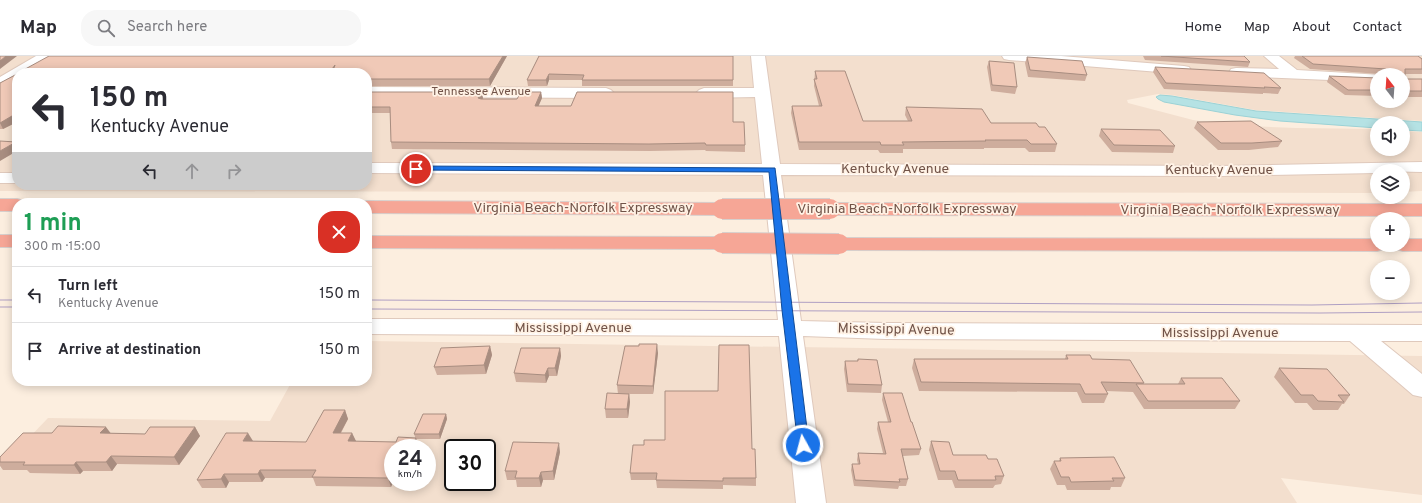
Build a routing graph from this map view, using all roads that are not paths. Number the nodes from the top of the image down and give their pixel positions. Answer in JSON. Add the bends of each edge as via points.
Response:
{"nodes":[{"id":1,"x":46,"y":56,"type":"edge"},
{"id":2,"x":758,"y":56,"type":"edge"},
{"id":3,"x":1009,"y":56,"type":"edge"},
{"id":4,"x":1271,"y":56,"type":"edge"},
{"id":5,"x":1117,"y":61,"type":"edge"},
{"id":6,"x":26,"y":68,"type":"edge"},
{"id":7,"x":1200,"y":70,"type":"edge"},
{"id":8,"x":1224,"y":72,"type":"edge"},
{"id":9,"x":12,"y":76,"type":"edge"},
{"id":10,"x":1294,"y":76,"type":"junction"},
{"id":11,"x":1370,"y":78,"type":"edge"},
{"id":12,"x":0,"y":83,"type":"edge"},
{"id":13,"x":0,"y":91,"type":"edge"},
{"id":14,"x":12,"y":91,"type":"edge"},
{"id":15,"x":372,"y":92,"type":"edge"},
{"id":16,"x":764,"y":92,"type":"junction"},
{"id":17,"x":620,"y":93,"type":"edge"},
{"id":18,"x":688,"y":93,"type":"edge"},
{"id":19,"x":1422,"y":166,"type":"edge"},
{"id":20,"x":372,"y":168,"type":"edge"},
{"id":21,"x":773,"y":169,"type":"junction"},
{"id":22,"x":0,"y":178,"type":"edge"},
{"id":23,"x":12,"y":178,"type":"edge"},
{"id":24,"x":0,"y":205,"type":"edge"},
{"id":25,"x":12,"y":205,"type":"edge"},
{"id":26,"x":372,"y":207,"type":"edge"},
{"id":27,"x":1422,"y":210,"type":"edge"},
{"id":28,"x":0,"y":241,"type":"edge"},
{"id":29,"x":12,"y":241,"type":"edge"},
{"id":30,"x":372,"y":242,"type":"edge"},
{"id":31,"x":1422,"y":244,"type":"edge"},
{"id":32,"x":1370,"y":245,"type":"edge"},
{"id":33,"x":1410,"y":245,"type":"edge"},
{"id":34,"x":372,"y":327,"type":"edge"},
{"id":35,"x":789,"y":328,"type":"junction"},
{"id":36,"x":1422,"y":333,"type":"edge"},
{"id":37,"x":1356,"y":334,"type":"junction"},
{"id":38,"x":1422,"y":388,"type":"edge"},
{"id":39,"x":810,"y":503,"type":"edge"}],
"edges":[{"from":1,"to":6,"type":"street"},
{"from":2,"to":16,"type":"street"},
{"from":3,"to":5,"type":"street"},
{"from":4,"to":10,"type":"street"},
{"from":5,"to":7,"type":"street"},
{"from":8,"to":10,"type":"street"},
{"from":9,"to":12,"type":"street"},
{"from":10,"to":11,"type":"street"},
{"from":13,"to":14,"type":"street"},
{"from":15,"to":17,"type":"street","name":"Tennessee Avenue"},
{"from":16,"to":18,"type":"street"},
{"from":16,"to":21,"type":"street"},
{"from":19,"to":21,"type":"street","name":"Kentucky Avenue","via":[[1220,171]]},
{"from":20,"to":21,"type":"street","name":"Kentucky Avenue"},
{"from":21,"to":35,"type":"street"},
{"from":22,"to":23,"type":"street"},
{"from":24,"to":25,"type":"highway"},
{"from":26,"to":27,"type":"highway","name":"Virginia Beach-Norfolk Expressway","bridge":true},
{"from":28,"to":29,"type":"highway"},
{"from":30,"to":32,"type":"highway","bridge":true},
{"from":31,"to":33,"type":"highway"},
{"from":34,"to":35,"type":"street","name":"Mississippi Avenue"},
{"from":35,"to":37,"type":"street","name":"Mississippi Avenue"},
{"from":35,"to":39,"type":"street"},
{"from":36,"to":37,"type":"street","name":"Mississippi Avenue"},
{"from":37,"to":38,"type":"street"}]}
